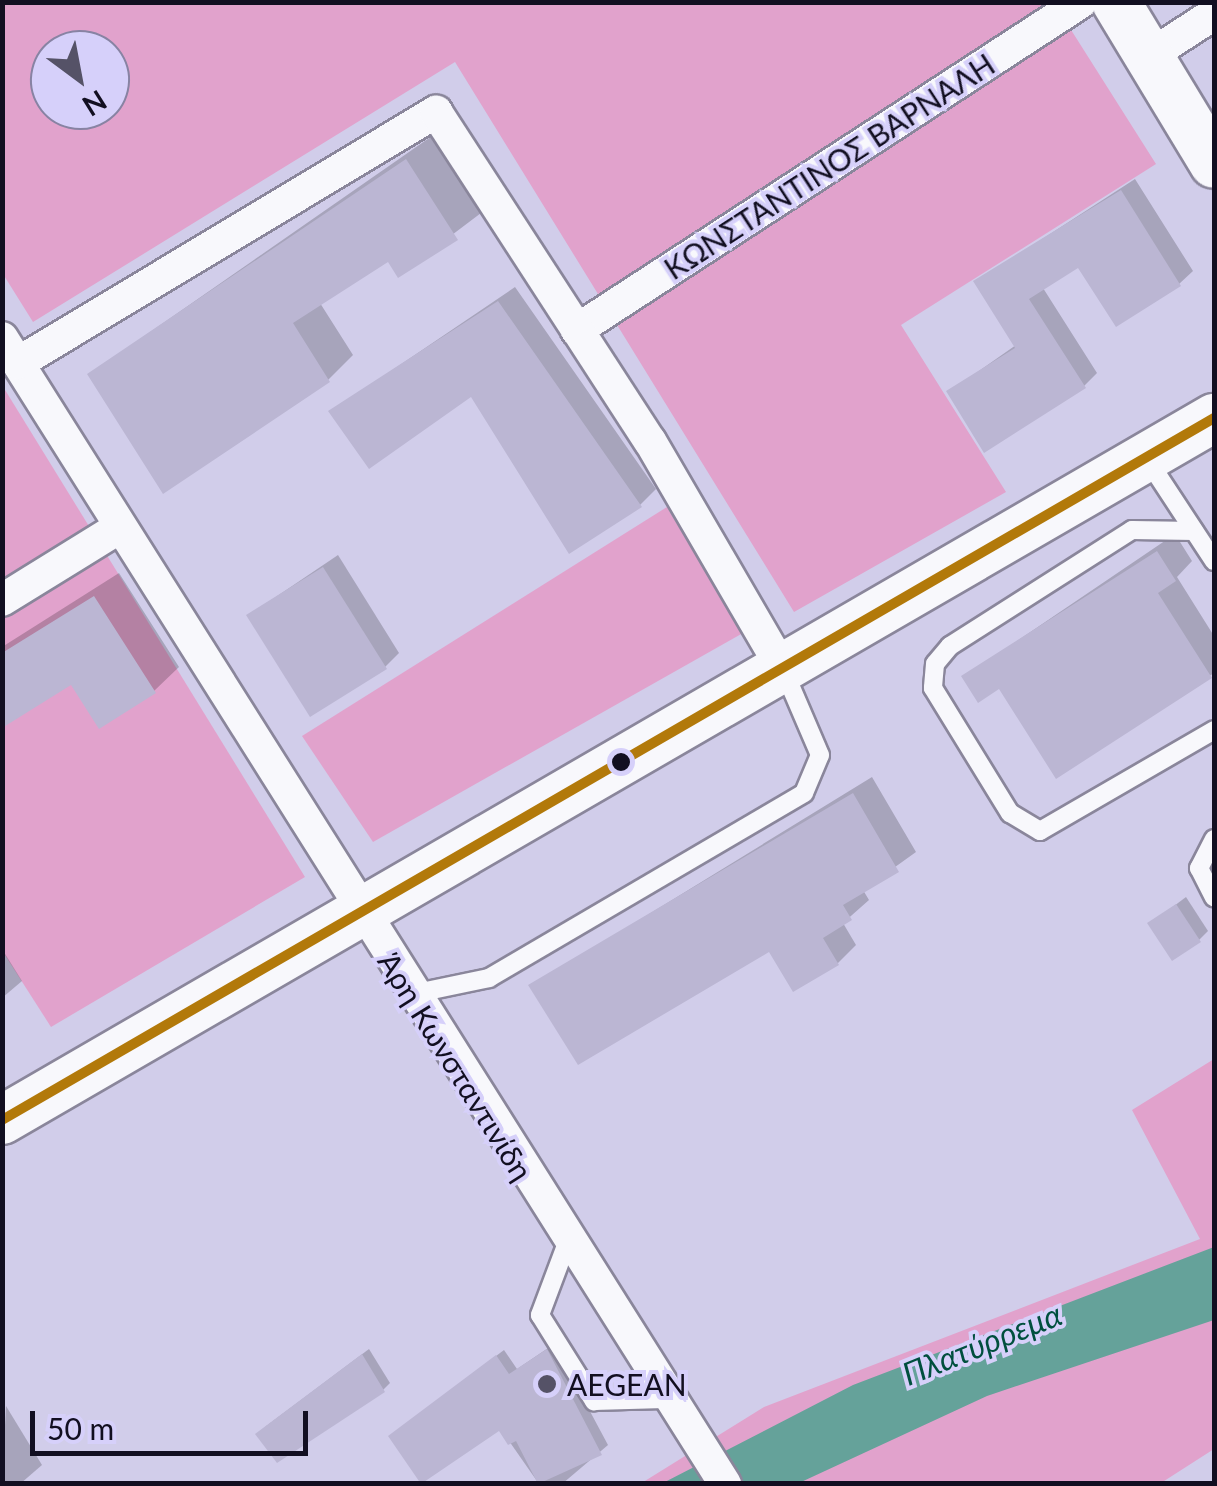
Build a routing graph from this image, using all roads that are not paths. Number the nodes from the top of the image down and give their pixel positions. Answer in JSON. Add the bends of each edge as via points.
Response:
{"nodes":[{"id":1,"x":1081,"y":2,"type":"edge"},
{"id":2,"x":1116,"y":2,"type":"edge"},
{"id":3,"x":1214,"y":14,"type":"edge"},
{"id":4,"x":1149,"y":56,"type":"junction"},
{"id":5,"x":1214,"y":164,"type":"edge"},
{"id":6,"x":576,"y":330,"type":"junction"},
{"id":7,"x":10,"y":351,"type":"edge"},
{"id":8,"x":1214,"y":418,"type":"edge"},
{"id":9,"x":1146,"y":458,"type":"junction"},
{"id":10,"x":120,"y":527,"type":"junction"},
{"id":11,"x":1194,"y":532,"type":"junction"},
{"id":12,"x":1214,"y":561,"type":"edge"},
{"id":13,"x":2,"y":600,"type":"edge"},
{"id":14,"x":784,"y":671,"type":"junction"},
{"id":15,"x":1214,"y":730,"type":"edge"},
{"id":16,"x":1214,"y":839,"type":"edge"},
{"id":17,"x":1214,"y":897,"type":"edge"},
{"id":18,"x":358,"y":912,"type":"junction"},
{"id":19,"x":411,"y":994,"type":"junction"},
{"id":20,"x":2,"y":1120,"type":"edge"},
{"id":21,"x":567,"y":1243,"type":"junction"},
{"id":22,"x":664,"y":1399,"type":"junction"},
{"id":23,"x":725,"y":1484,"type":"edge"}],
"edges":[{"from":1,"to":6,"type":"street","name":"ΚΩΝΣΤΑΝΤΙΝΟΣ ΒΑΡΝΑΛΗ"},
{"from":2,"to":4,"type":"main road"},
{"from":3,"to":4,"type":"street"},
{"from":4,"to":5,"type":"main road"},
{"from":6,"to":7,"type":"street","via":[[436,112]]},
{"from":6,"to":14,"type":"street"},
{"from":7,"to":10,"type":"street","name":"Άρη Κωνσταντινίδη"},
{"from":8,"to":9,"type":"main road"},
{"from":9,"to":11,"type":"lane"},
{"from":9,"to":14,"type":"main road"},
{"from":10,"to":13,"type":"street"},
{"from":10,"to":18,"type":"street","name":"Άρη Κωνσταντινίδη"},
{"from":11,"to":12,"type":"lane"},
{"from":11,"to":15,"type":"lane","via":[[1132,530],[950,646],[934,664],[933,688],[1010,813],[1040,831]]},
{"from":14,"to":18,"type":"main road"},
{"from":14,"to":19,"type":"lane","via":[[820,755],[804,792],[489,978]]},
{"from":16,"to":17,"type":"lane","via":[[1199,868]]},
{"from":18,"to":19,"type":"street","name":"Άρη Κωνσταντινίδη"},
{"from":18,"to":20,"type":"main road"},
{"from":19,"to":21,"type":"street","name":"Άρη Κωνσταντινίδη"},
{"from":21,"to":22,"type":"street","name":"Άρη Κωνσταντινίδη"},
{"from":21,"to":22,"type":"lane","via":[[540,1315],[594,1401]]},
{"from":22,"to":23,"type":"street","name":"Άρη Κωνσταντινίδη"}]}
